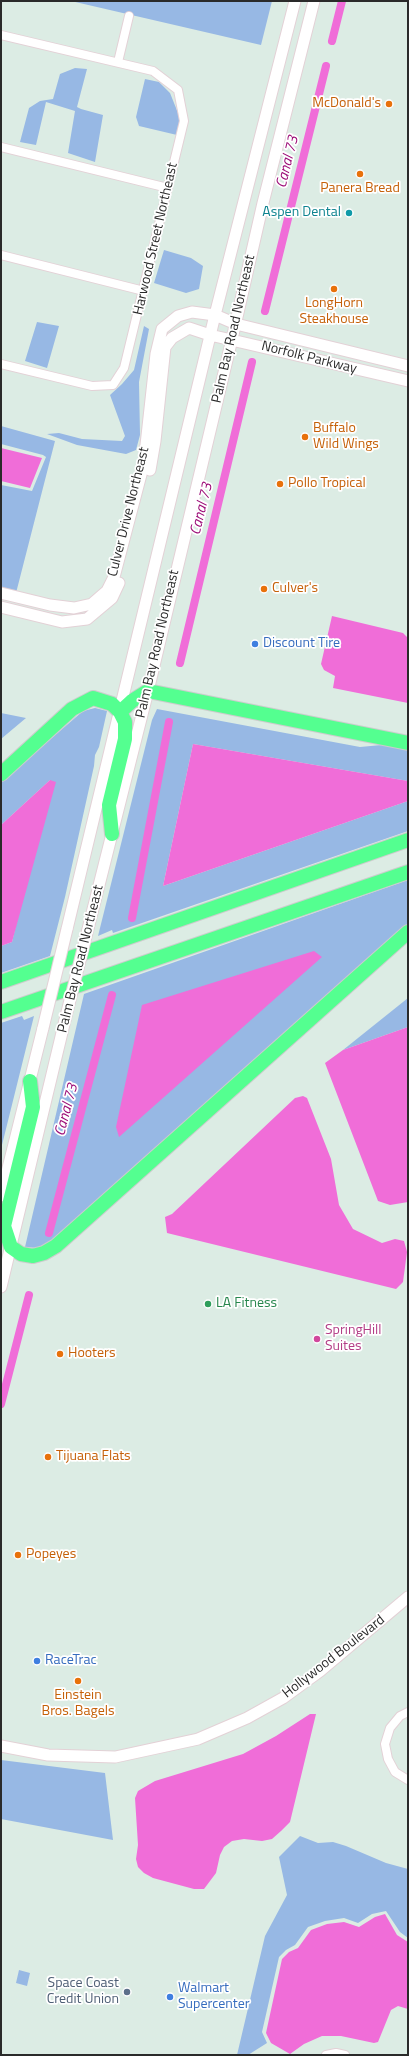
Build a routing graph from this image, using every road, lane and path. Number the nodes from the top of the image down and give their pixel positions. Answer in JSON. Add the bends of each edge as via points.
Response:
{"nodes":[{"id":1,"x":295,"y":1,"type":"edge"},
{"id":2,"x":314,"y":1,"type":"edge"},
{"id":3,"x":129,"y":16,"type":"dead end"},
{"id":4,"x":1,"y":35,"type":"edge"},
{"id":5,"x":118,"y":62,"type":"junction"},
{"id":6,"x":1,"y":148,"type":"edge"},
{"id":7,"x":168,"y":188,"type":"junction"},
{"id":8,"x":1,"y":255,"type":"edge"},
{"id":9,"x":144,"y":291,"type":"junction"},
{"id":10,"x":215,"y":315,"type":"junction"},
{"id":11,"x":236,"y":324,"type":"junction"},
{"id":12,"x":210,"y":335,"type":"junction"},
{"id":13,"x":232,"y":339,"type":"junction"},
{"id":14,"x":1,"y":364,"type":"edge"},
{"id":15,"x":408,"y":366,"type":"edge"},
{"id":16,"x":408,"y":381,"type":"edge"},
{"id":17,"x":1,"y":594,"type":"edge"},
{"id":18,"x":1,"y":607,"type":"edge"},
{"id":19,"x":148,"y":691,"type":"junction"},
{"id":20,"x":120,"y":712,"type":"junction"},
{"id":21,"x":408,"y":743,"type":"edge"},
{"id":22,"x":1,"y":774,"type":"edge"},
{"id":23,"x":112,"y":834,"type":"junction"},
{"id":24,"x":408,"y":840,"type":"edge"},
{"id":25,"x":408,"y":872,"type":"edge"},
{"id":26,"x":408,"y":932,"type":"edge"},
{"id":27,"x":1,"y":982,"type":"edge"},
{"id":28,"x":1,"y":1012,"type":"edge"},
{"id":29,"x":30,"y":1081,"type":"junction"},
{"id":30,"x":1,"y":1196,"type":"edge"},
{"id":31,"x":6,"y":1248,"type":"edge"},
{"id":32,"x":1,"y":1287,"type":"edge"},
{"id":33,"x":408,"y":1597,"type":"edge"},
{"id":34,"x":408,"y":1712,"type":"edge"},
{"id":35,"x":1,"y":1746,"type":"edge"},
{"id":36,"x":408,"y":1780,"type":"edge"},
{"id":37,"x":326,"y":2055,"type":"edge"},
{"id":38,"x":345,"y":2055,"type":"edge"}],
"edges":[{"from":1,"to":10,"type":"main road","name":"Palm Bay Road Northeast"},
{"from":2,"to":11,"type":"main road","name":"Palm Bay Road Northeast","via":[[263,203]]},
{"from":3,"to":5,"type":"street"},
{"from":4,"to":5,"type":"street"},
{"from":5,"to":7,"type":"street","name":"Harwood Street Northeast","via":[[153,72],[178,90],[184,121]]},
{"from":6,"to":7,"type":"street"},
{"from":7,"to":9,"type":"street","name":"Harwood Street Northeast"},
{"from":8,"to":9,"type":"street"},
{"from":9,"to":14,"type":"street","name":"Harwood Street Northeast","via":[[124,368],[113,384],[92,386]]},
{"from":10,"to":11,"type":"main road","name":"Culver Drive Northeast"},
{"from":10,"to":12,"type":"main road","name":"Palm Bay Road Northeast"},
{"from":10,"to":17,"type":"main road","name":"Culver Drive Northeast","via":[[192,312],[178,316],[162,329],[156,354],[144,463],[114,577],[107,591],[92,604],[74,608]]},
{"from":11,"to":13,"type":"main road","name":"Palm Bay Road Northeast"},
{"from":11,"to":15,"type":"main road","name":"Norfolk Parkway"},
{"from":12,"to":13,"type":"main road","name":"Norfolk Parkway"},
{"from":12,"to":18,"type":"main road","name":"Culver Drive Northeast","via":[[189,328],[172,338],[165,347],[152,461],[123,574],[112,598],[87,619],[62,622]]},
{"from":12,"to":20,"type":"main road","name":"Palm Bay Road Northeast"},
{"from":13,"to":16,"type":"main road","name":"Norfolk Parkway"},
{"from":13,"to":19,"type":"main road","name":"Palm Bay Road Northeast"},
{"from":19,"to":20,"type":"highway","via":[[132,700]]},
{"from":19,"to":21,"type":"highway"},
{"from":19,"to":23,"type":"main road","name":"Palm Bay Road Northeast"},
{"from":20,"to":22,"type":"highway","via":[[112,704],[93,698],[72,709]]},
{"from":20,"to":23,"type":"highway","via":[[125,722],[125,738],[109,805]]},
{"from":20,"to":29,"type":"main road","name":"Palm Bay Road Northeast","bridge":true},
{"from":23,"to":31,"type":"main road","name":"Palm Bay Road Northeast","bridge":true},
{"from":24,"to":27,"type":"highway"},
{"from":25,"to":28,"type":"highway"},
{"from":26,"to":31,"type":"highway","via":[[56,1246],[33,1256]]},
{"from":29,"to":30,"type":"main road","name":"Palm Bay Road Northeast"},
{"from":29,"to":31,"type":"highway","via":[[33,1107],[4,1226]]},
{"from":31,"to":32,"type":"main road","name":"Palm Bay Road Northeast"},
{"from":33,"to":35,"type":"main road","name":"Hollywood Boulevard","via":[[320,1671],[283,1698],[247,1718],[198,1739],[115,1757],[48,1755]]},
{"from":34,"to":36,"type":"street","via":[[400,1716],[390,1728],[385,1744],[388,1760],[395,1772]]},
{"from":37,"to":38,"type":"street"}]}
